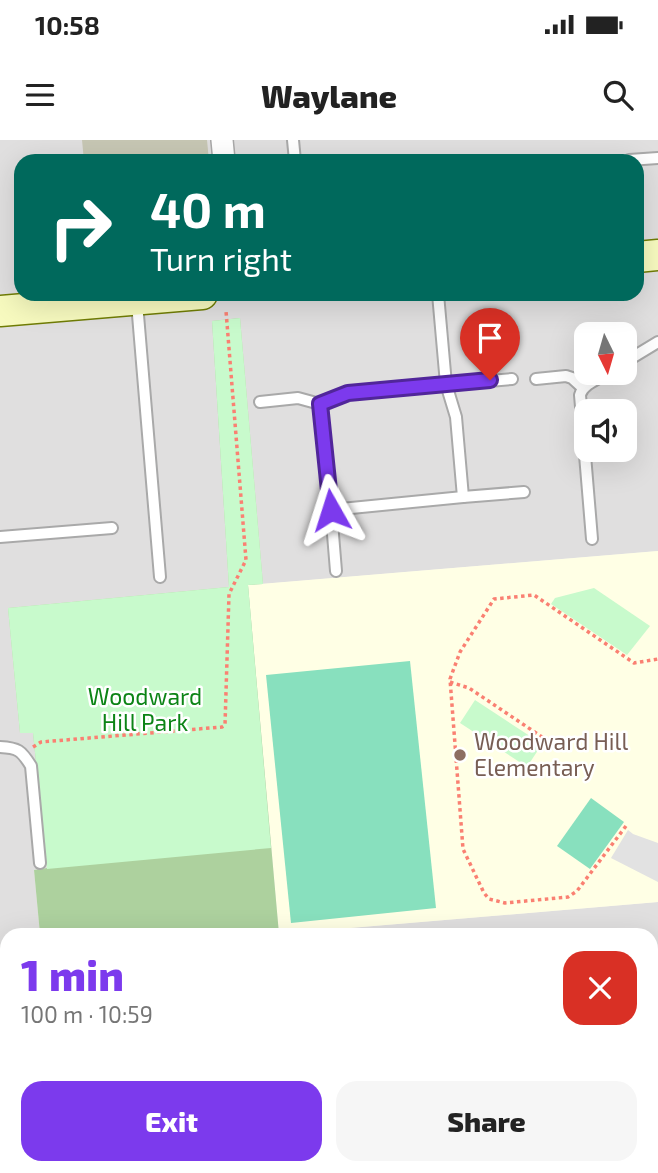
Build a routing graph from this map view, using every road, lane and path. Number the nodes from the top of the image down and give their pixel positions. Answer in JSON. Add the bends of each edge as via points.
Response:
{"nodes":[{"id":1,"x":125,"y":301,"type":"edge"},
{"id":2,"x":137,"y":301,"type":"edge"},
{"id":3,"x":439,"y":301,"type":"edge"},
{"id":4,"x":0,"y":311,"type":"edge"},
{"id":5,"x":226,"y":311,"type":"dead end"},
{"id":6,"x":658,"y":342,"type":"edge"},
{"id":7,"x":637,"y":355,"type":"edge"},
{"id":8,"x":512,"y":379,"type":"dead end"},
{"id":9,"x":536,"y":379,"type":"dead end"},
{"id":10,"x":446,"y":384,"type":"junction"},
{"id":11,"x":588,"y":385,"type":"edge"},
{"id":12,"x":583,"y":388,"type":"junction"},
{"id":13,"x":260,"y":402,"type":"dead end"},
{"id":14,"x":320,"y":404,"type":"junction"},
{"id":15,"x":524,"y":492,"type":"dead end"},
{"id":16,"x":463,"y":497,"type":"junction"},
{"id":17,"x":331,"y":510,"type":"junction"},
{"id":18,"x":112,"y":528,"type":"dead end"},
{"id":19,"x":0,"y":537,"type":"edge"},
{"id":20,"x":593,"y":539,"type":"dead end"},
{"id":21,"x":336,"y":571,"type":"dead end"},
{"id":22,"x":160,"y":577,"type":"dead end"},
{"id":23,"x":658,"y":659,"type":"edge"},
{"id":24,"x":450,"y":682,"type":"junction"},
{"id":25,"x":554,"y":745,"type":"dead end"},
{"id":26,"x":0,"y":747,"type":"edge"},
{"id":27,"x":22,"y":753,"type":"junction"},
{"id":28,"x":626,"y":826,"type":"dead end"},
{"id":29,"x":40,"y":863,"type":"dead end"}],
"edges":[{"from":1,"to":4,"type":"street"},
{"from":2,"to":22,"type":"lane"},
{"from":3,"to":10,"type":"lane"},
{"from":5,"to":27,"type":"path","via":[[246,560],[229,594],[225,725],[41,742]]},
{"from":6,"to":7,"type":"lane"},
{"from":8,"to":10,"type":"lane"},
{"from":9,"to":12,"type":"lane","via":[[566,376]]},
{"from":10,"to":14,"type":"lane","via":[[348,393]]},
{"from":10,"to":16,"type":"lane","via":[[456,417]]},
{"from":11,"to":12,"type":"lane"},
{"from":12,"to":20,"type":"lane"},
{"from":13,"to":14,"type":"lane","via":[[298,398]]},
{"from":14,"to":17,"type":"lane"},
{"from":15,"to":16,"type":"lane"},
{"from":16,"to":17,"type":"lane"},
{"from":17,"to":21,"type":"lane"},
{"from":18,"to":19,"type":"lane"},
{"from":23,"to":24,"type":"path","via":[[634,663],[534,595],[521,596],[494,599],[460,652]]},
{"from":24,"to":25,"type":"path","via":[[468,688]]},
{"from":24,"to":28,"type":"path","via":[[463,849],[489,899],[505,903],[573,894]]},
{"from":26,"to":27,"type":"lane"},
{"from":27,"to":29,"type":"lane","via":[[30,766]]}]}
